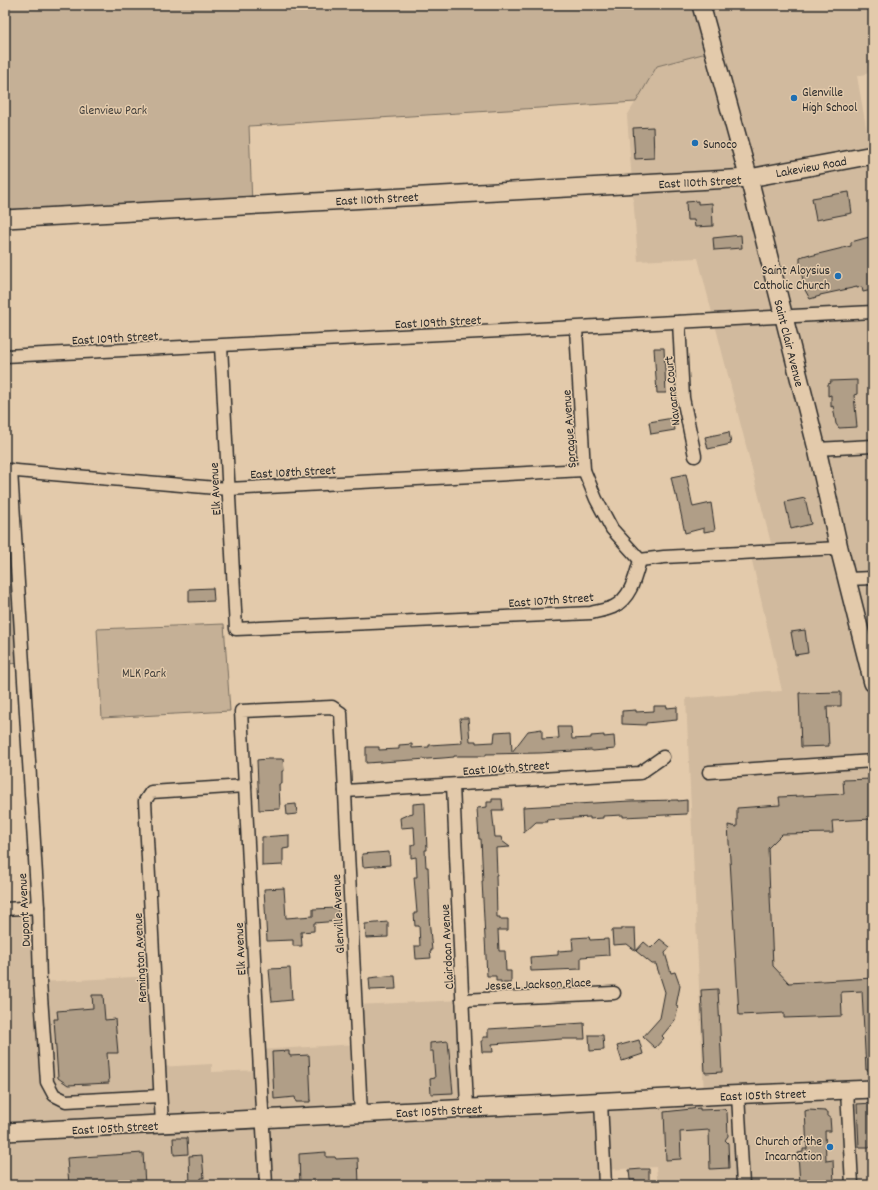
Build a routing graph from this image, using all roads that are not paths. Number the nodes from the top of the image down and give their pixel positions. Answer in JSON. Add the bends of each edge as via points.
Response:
{"nodes":[{"id":1,"x":701,"y":5,"type":"edge"},
{"id":2,"x":873,"y":155,"type":"edge"},
{"id":3,"x":749,"y":178,"type":"junction"},
{"id":4,"x":5,"y":219,"type":"edge"},
{"id":5,"x":873,"y":312,"type":"edge"},
{"id":6,"x":784,"y":316,"type":"junction"},
{"id":7,"x":679,"y":322,"type":"junction"},
{"id":8,"x":576,"y":328,"type":"junction"},
{"id":9,"x":221,"y":346,"type":"junction"},
{"id":10,"x":5,"y":356,"type":"edge"},
{"id":11,"x":873,"y":446,"type":"edge"},
{"id":12,"x":817,"y":449,"type":"junction"},
{"id":13,"x":695,"y":456,"type":"dead end"},
{"id":14,"x":8,"y":470,"type":"edge"},
{"id":15,"x":584,"y":470,"type":"junction"},
{"id":16,"x":228,"y":489,"type":"junction"},
{"id":17,"x":839,"y":548,"type":"junction"},
{"id":18,"x":640,"y":560,"type":"junction"},
{"id":19,"x":873,"y":578,"type":"edge"},
{"id":20,"x":847,"y":579,"type":"junction"},
{"id":21,"x":236,"y":629,"type":"joint"},
{"id":22,"x":873,"y":683,"type":"edge"},
{"id":23,"x":341,"y":713,"type":"joint"},
{"id":24,"x":664,"y":757,"type":"dead end"},
{"id":25,"x":873,"y":761,"type":"edge"},
{"id":26,"x":709,"y":772,"type":"dead end"},
{"id":27,"x":453,"y":785,"type":"junction"},
{"id":28,"x":245,"y":786,"type":"junction"},
{"id":29,"x":345,"y":791,"type":"junction"},
{"id":30,"x":38,"y":907,"type":"junction"},
{"id":31,"x":5,"y":909,"type":"edge"},
{"id":32,"x":614,"y":993,"type":"dead end"},
{"id":33,"x":462,"y":1000,"type":"junction"},
{"id":34,"x":873,"y":1089,"type":"edge"},
{"id":35,"x":847,"y":1090,"type":"junction"},
{"id":36,"x":738,"y":1095,"type":"junction"},
{"id":37,"x":160,"y":1096,"type":"junction"},
{"id":38,"x":601,"y":1102,"type":"junction"},
{"id":39,"x":467,"y":1108,"type":"junction"},
{"id":40,"x":361,"y":1114,"type":"junction"},
{"id":41,"x":262,"y":1119,"type":"junction"},
{"id":42,"x":162,"y":1124,"type":"junction"},
{"id":43,"x":5,"y":1132,"type":"edge"},
{"id":44,"x":266,"y":1185,"type":"edge"},
{"id":45,"x":605,"y":1185,"type":"edge"},
{"id":46,"x":743,"y":1185,"type":"edge"},
{"id":47,"x":852,"y":1185,"type":"edge"}],
"edges":[{"from":1,"to":3,"type":"street","name":"Saint Clair Avenue"},
{"from":2,"to":3,"type":"street","name":"Lakeview Road"},
{"from":3,"to":4,"type":"street","name":"East 110th Street"},
{"from":3,"to":6,"type":"street","name":"Saint Clair Avenue"},
{"from":5,"to":6,"type":"street","name":"East 109th Street"},
{"from":6,"to":7,"type":"street","name":"East 109th Street"},
{"from":6,"to":12,"type":"street","name":"Saint Clair Avenue"},
{"from":7,"to":8,"type":"street","name":"East 109th Street"},
{"from":7,"to":13,"type":"street","name":"Navarre Court","via":[[684,398]]},
{"from":8,"to":9,"type":"street","name":"East 109th Street"},
{"from":8,"to":15,"type":"street","name":"Sprague Avenue"},
{"from":9,"to":10,"type":"street","name":"East 109th Street"},
{"from":9,"to":16,"type":"street","name":"Elk Avenue"},
{"from":11,"to":12,"type":"street"},
{"from":12,"to":17,"type":"street","name":"Saint Clair Avenue"},
{"from":14,"to":16,"type":"street","name":"East 108th Street"},
{"from":14,"to":30,"type":"street","name":"Dupont Avenue"},
{"from":15,"to":16,"type":"street","name":"East 108th Street"},
{"from":15,"to":18,"type":"street","name":"Sprague Avenue","via":[[612,529]]},
{"from":16,"to":21,"type":"street","name":"Elk Avenue"},
{"from":17,"to":18,"type":"street"},
{"from":17,"to":20,"type":"street","name":"Saint Clair Avenue"},
{"from":18,"to":21,"type":"street","name":"East 107th Street","via":[[627,596],[613,607],[591,612]]},
{"from":19,"to":20,"type":"street"},
{"from":20,"to":22,"type":"street","name":"Saint Clair Avenue"},
{"from":23,"to":28,"type":"street","name":"Elk Avenue","via":[[332,707],[241,711]]},
{"from":23,"to":29,"type":"street","name":"Glenville Avenue"},
{"from":24,"to":27,"type":"street","name":"East 106th Street","via":[[640,773]]},
{"from":25,"to":26,"type":"street"},
{"from":27,"to":29,"type":"street","name":"East 106th Street"},
{"from":27,"to":33,"type":"street","name":"Clairdoan Avenue"},
{"from":28,"to":37,"type":"street","name":"Remington Avenue","via":[[151,792],[146,801]]},
{"from":28,"to":41,"type":"street","name":"Elk Avenue"},
{"from":29,"to":40,"type":"street","name":"Glenville Avenue"},
{"from":30,"to":31,"type":"street"},
{"from":30,"to":37,"type":"street","name":"Dupont Avenue","via":[[47,1082],[52,1092],[58,1098],[71,1101]]},
{"from":32,"to":33,"type":"street","name":"Jesse L Jackson Place"},
{"from":33,"to":39,"type":"street","name":"Clairdoan Avenue"},
{"from":34,"to":35,"type":"street","name":"East 105th Street"},
{"from":35,"to":36,"type":"street","name":"East 105th Street"},
{"from":35,"to":47,"type":"street"},
{"from":36,"to":38,"type":"street","name":"East 105th Street"},
{"from":36,"to":46,"type":"street"},
{"from":37,"to":42,"type":"street","name":"Remington Avenue"},
{"from":38,"to":39,"type":"street","name":"East 105th Street"},
{"from":38,"to":45,"type":"street"},
{"from":39,"to":40,"type":"street","name":"East 105th Street"},
{"from":40,"to":41,"type":"street","name":"East 105th Street"},
{"from":41,"to":42,"type":"street","name":"East 105th Street"},
{"from":41,"to":44,"type":"street","name":"Elk Avenue"},
{"from":42,"to":43,"type":"street","name":"East 105th Street"}]}
